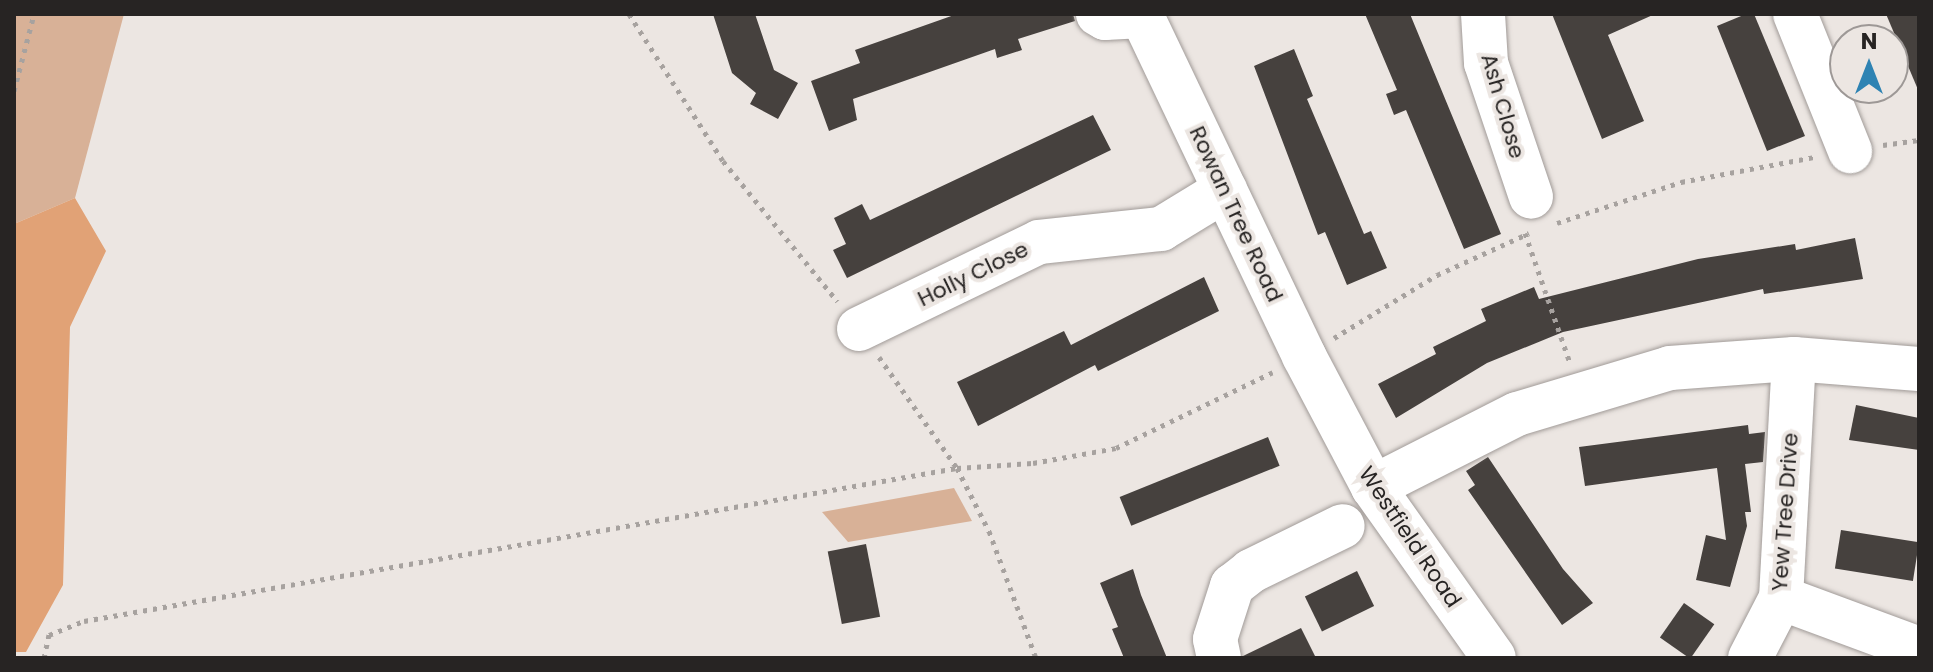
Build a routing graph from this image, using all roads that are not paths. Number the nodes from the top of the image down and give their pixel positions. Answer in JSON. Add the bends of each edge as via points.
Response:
{"nodes":[{"id":1,"x":1098,"y":14,"type":"edge"},
{"id":2,"x":1483,"y":14,"type":"edge"},
{"id":3,"x":1795,"y":14,"type":"edge"},
{"id":4,"x":1142,"y":15,"type":"edge"},
{"id":5,"x":1850,"y":151,"type":"road end"},
{"id":6,"x":1225,"y":190,"type":"junction"},
{"id":7,"x":1536,"y":222,"type":"road end"},
{"id":8,"x":859,"y":329,"type":"road end"},
{"id":9,"x":1794,"y":359,"type":"junction"},
{"id":10,"x":1919,"y":369,"type":"edge"},
{"id":11,"x":1332,"y":413,"type":"joint"},
{"id":12,"x":1373,"y":487,"type":"junction"},
{"id":13,"x":1343,"y":526,"type":"dead end"},
{"id":14,"x":1781,"y":598,"type":"junction"},
{"id":15,"x":1919,"y":649,"type":"edge"},
{"id":16,"x":1219,"y":658,"type":"edge"},
{"id":17,"x":1494,"y":658,"type":"edge"},
{"id":18,"x":1750,"y":658,"type":"edge"}],
"edges":[{"from":1,"to":4,"type":"street"},
{"from":2,"to":7,"type":"street","name":"Ash Close","via":[[1486,63]]},
{"from":3,"to":5,"type":"street"},
{"from":4,"to":6,"type":"street","name":"Rowan Tree Road"},
{"from":6,"to":8,"type":"street","name":"Holly Close","via":[[1161,229],[1039,242]]},
{"from":6,"to":11,"type":"street","name":"Rowan Tree Road"},
{"from":9,"to":10,"type":"street"},
{"from":9,"to":12,"type":"street","via":[[1670,368],[1581,394],[1517,414]]},
{"from":9,"to":14,"type":"street","name":"Yew Tree Drive"},
{"from":11,"to":12,"type":"street","name":"Westfield Road"},
{"from":12,"to":17,"type":"street","name":"Westfield Road"},
{"from":13,"to":16,"type":"street","via":[[1251,571],[1232,586],[1215,639]]},
{"from":14,"to":15,"type":"street"},
{"from":14,"to":18,"type":"street","name":"Yew Tree Drive"}]}
